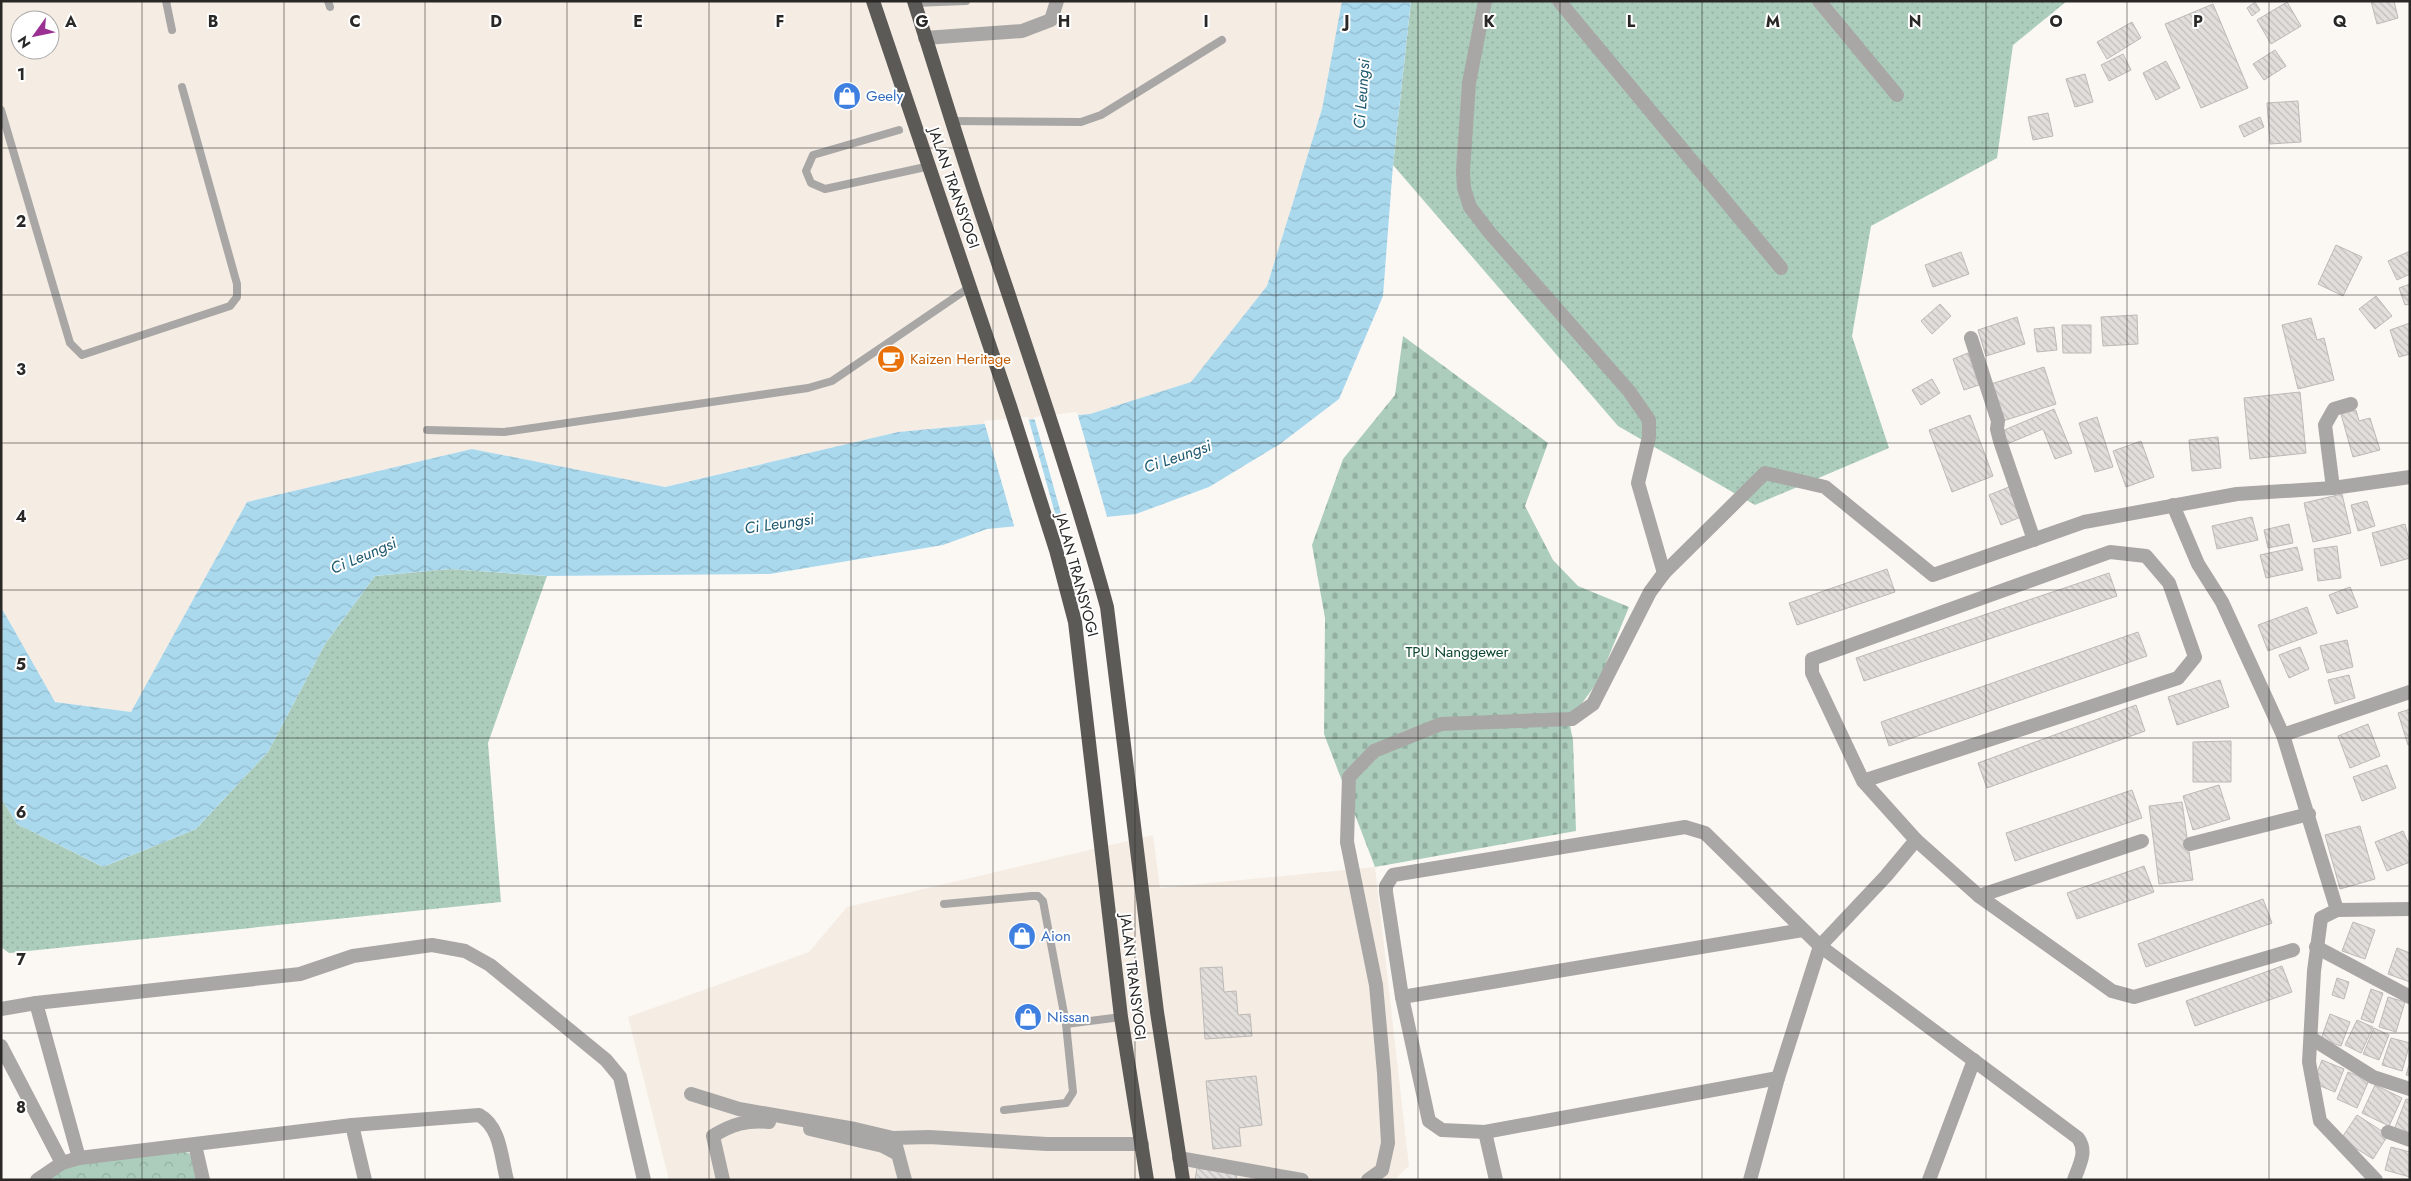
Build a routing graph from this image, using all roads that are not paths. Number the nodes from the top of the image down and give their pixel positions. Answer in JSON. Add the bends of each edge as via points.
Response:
{"nodes":[{"id":1,"x":166,"y":1,"type":"edge"},
{"id":2,"x":873,"y":1,"type":"edge"},
{"id":3,"x":966,"y":1,"type":"edge"},
{"id":4,"x":1057,"y":1,"type":"edge"},
{"id":5,"x":1485,"y":1,"type":"edge"},
{"id":6,"x":1559,"y":1,"type":"edge"},
{"id":7,"x":1819,"y":1,"type":"edge"},
{"id":8,"x":914,"y":2,"type":"edge"},
{"id":9,"x":172,"y":30,"type":"dead end"},
{"id":10,"x":925,"y":38,"type":"junction"},
{"id":11,"x":1222,"y":40,"type":"dead end"},
{"id":12,"x":182,"y":88,"type":"dead end"},
{"id":13,"x":1897,"y":95,"type":"dead end"},
{"id":14,"x":1,"y":110,"type":"edge"},
{"id":15,"x":951,"y":121,"type":"junction"},
{"id":16,"x":899,"y":130,"type":"dead end"},
{"id":17,"x":930,"y":166,"type":"junction"},
{"id":18,"x":1781,"y":268,"type":"dead end"},
{"id":19,"x":970,"y":287,"type":"junction"},
{"id":20,"x":1971,"y":338,"type":"dead end"},
{"id":21,"x":2350,"y":404,"type":"dead end"},
{"id":22,"x":427,"y":430,"type":"dead end"},
{"id":23,"x":2410,"y":477,"type":"edge"},
{"id":24,"x":2333,"y":488,"type":"junction"},
{"id":25,"x":2173,"y":505,"type":"junction"},
{"id":26,"x":2034,"y":540,"type":"junction"},
{"id":27,"x":1664,"y":573,"type":"junction"},
{"id":28,"x":2410,"y":692,"type":"edge"},
{"id":29,"x":2283,"y":735,"type":"junction"},
{"id":30,"x":1863,"y":781,"type":"junction"},
{"id":31,"x":2309,"y":814,"type":"junction"},
{"id":32,"x":1916,"y":840,"type":"junction"},
{"id":33,"x":2142,"y":842,"type":"dead end"},
{"id":34,"x":2190,"y":844,"type":"dead end"},
{"id":35,"x":1979,"y":896,"type":"junction"},
{"id":36,"x":944,"y":904,"type":"dead end"},
{"id":37,"x":2410,"y":909,"type":"edge"},
{"id":38,"x":2337,"y":910,"type":"junction"},
{"id":39,"x":1803,"y":930,"type":"junction"},
{"id":40,"x":1820,"y":946,"type":"junction"},
{"id":41,"x":2316,"y":947,"type":"junction"},
{"id":42,"x":2293,"y":950,"type":"dead end"},
{"id":43,"x":1402,"y":997,"type":"junction"},
{"id":44,"x":2410,"y":997,"type":"edge"},
{"id":45,"x":36,"y":1003,"type":"junction"},
{"id":46,"x":1,"y":1009,"type":"edge"},
{"id":47,"x":1121,"y":1017,"type":"junction"},
{"id":48,"x":1066,"y":1024,"type":"junction"},
{"id":49,"x":2311,"y":1038,"type":"junction"},
{"id":50,"x":1,"y":1046,"type":"edge"},
{"id":51,"x":1974,"y":1060,"type":"junction"},
{"id":52,"x":1778,"y":1078,"type":"junction"},
{"id":53,"x":2410,"y":1089,"type":"edge"},
{"id":54,"x":691,"y":1094,"type":"dead end"},
{"id":55,"x":1004,"y":1110,"type":"dead end"},
{"id":56,"x":352,"y":1125,"type":"junction"},
{"id":57,"x":1486,"y":1132,"type":"junction"},
{"id":58,"x":2388,"y":1132,"type":"dead end"},
{"id":59,"x":893,"y":1138,"type":"junction"},
{"id":60,"x":2410,"y":1140,"type":"edge"},
{"id":61,"x":1142,"y":1144,"type":"junction"},
{"id":62,"x":195,"y":1145,"type":"junction"},
{"id":63,"x":898,"y":1154,"type":"junction"},
{"id":64,"x":79,"y":1158,"type":"junction"},
{"id":65,"x":1179,"y":1158,"type":"junction"},
{"id":66,"x":62,"y":1163,"type":"junction"},
{"id":67,"x":36,"y":1180,"type":"edge"},
{"id":68,"x":203,"y":1180,"type":"edge"},
{"id":69,"x":365,"y":1180,"type":"edge"},
{"id":70,"x":507,"y":1180,"type":"edge"},
{"id":71,"x":644,"y":1180,"type":"edge"},
{"id":72,"x":723,"y":1180,"type":"edge"},
{"id":73,"x":905,"y":1180,"type":"edge"},
{"id":74,"x":1147,"y":1180,"type":"edge"},
{"id":75,"x":1183,"y":1180,"type":"edge"},
{"id":76,"x":1302,"y":1180,"type":"edge"},
{"id":77,"x":1368,"y":1180,"type":"edge"},
{"id":78,"x":1496,"y":1180,"type":"edge"},
{"id":79,"x":1750,"y":1180,"type":"edge"},
{"id":80,"x":1929,"y":1180,"type":"edge"},
{"id":81,"x":2074,"y":1180,"type":"edge"},
{"id":82,"x":2376,"y":1180,"type":"edge"}],
"edges":[{"from":1,"to":9,"type":"lane"},
{"from":2,"to":17,"type":"highway","name":"JALAN TRANSYOGI"},
{"from":3,"to":8,"type":"lane"},
{"from":4,"to":10,"type":"street","via":[[1051,20],[1022,31]]},
{"from":5,"to":27,"type":"street","via":[[1469,83],[1463,171],[1470,207],[1630,392],[1649,420],[1649,437],[1638,484]]},
{"from":6,"to":18,"type":"street"},
{"from":7,"to":13,"type":"street"},
{"from":8,"to":10,"type":"highway","name":"JALAN TRANSYOGI"},
{"from":10,"to":15,"type":"highway","name":"JALAN TRANSYOGI"},
{"from":11,"to":15,"type":"lane","via":[[1101,115],[1081,122]]},
{"from":12,"to":14,"type":"lane","via":[[237,284],[237,297],[230,306],[82,355],[70,343]]},
{"from":15,"to":65,"type":"highway","name":"JALAN TRANSYOGI","via":[[1043,398],[1107,607],[1156,1012]]},
{"from":16,"to":17,"type":"lane","via":[[813,154],[806,171],[811,183],[825,188]]},
{"from":17,"to":19,"type":"highway","name":"JALAN TRANSYOGI"},
{"from":19,"to":22,"type":"lane","via":[[832,381],[808,388],[504,432]]},
{"from":19,"to":47,"type":"highway","name":"JALAN TRANSYOGI","via":[[1056,550],[1075,622]]},
{"from":20,"to":26,"type":"street","via":[[1998,421],[2000,441]]},
{"from":21,"to":24,"type":"street","via":[[2334,409],[2325,425]]},
{"from":23,"to":24,"type":"street"},
{"from":24,"to":25,"type":"street","via":[[2237,494]]},
{"from":25,"to":26,"type":"street","via":[[2084,522]]},
{"from":25,"to":29,"type":"street","via":[[2198,564],[2222,602]]},
{"from":26,"to":27,"type":"street","via":[[1932,575],[1825,487],[1765,473]]},
{"from":27,"to":77,"type":"street","via":[[1650,592],[1593,704],[1572,719],[1441,724],[1374,751],[1349,777],[1347,842],[1376,984],[1388,1134],[1382,1170]]},
{"from":28,"to":29,"type":"street"},
{"from":29,"to":31,"type":"street"},
{"from":30,"to":30,"type":"street","via":[[1812,673],[1812,659],[2110,552],[2146,556],[2168,583],[2195,657],[2178,678]]},
{"from":30,"to":32,"type":"street"},
{"from":31,"to":34,"type":"street"},
{"from":31,"to":38,"type":"street"},
{"from":32,"to":35,"type":"street"},
{"from":32,"to":40,"type":"street"},
{"from":33,"to":35,"type":"street"},
{"from":35,"to":42,"type":"street","via":[[2112,991],[2134,997]]},
{"from":36,"to":48,"type":"lane","via":[[1032,896],[1041,898]]},
{"from":37,"to":38,"type":"street"},
{"from":38,"to":41,"type":"street","via":[[2321,918]]},
{"from":39,"to":40,"type":"street"},
{"from":39,"to":43,"type":"street"},
{"from":39,"to":43,"type":"street","via":[[1705,833],[1685,828],[1393,875],[1386,886]]},
{"from":40,"to":51,"type":"street"},
{"from":40,"to":52,"type":"street"},
{"from":41,"to":44,"type":"street"},
{"from":41,"to":49,"type":"street"},
{"from":43,"to":57,"type":"street","via":[[1430,1121],[1442,1130]]},
{"from":45,"to":46,"type":"street"},
{"from":45,"to":64,"type":"street"},
{"from":45,"to":71,"type":"street","via":[[300,974],[354,956],[432,946],[465,951],[490,964],[606,1060],[620,1077]]},
{"from":47,"to":48,"type":"lane"},
{"from":47,"to":61,"type":"highway","name":"JALAN TRANSYOGI"},
{"from":48,"to":55,"type":"lane","via":[[1071,1098],[1066,1103]]},
{"from":49,"to":53,"type":"street","via":[[2373,1078]]},
{"from":49,"to":82,"type":"street","via":[[2309,1062],[2320,1121]]},
{"from":50,"to":66,"type":"street"},
{"from":51,"to":80,"type":"street"},
{"from":51,"to":81,"type":"street","via":[[2078,1138],[2084,1153]]},
{"from":52,"to":57,"type":"street"},
{"from":52,"to":79,"type":"street"},
{"from":54,"to":59,"type":"street","via":[[739,1108],[855,1128]]},
{"from":56,"to":62,"type":"street"},
{"from":56,"to":69,"type":"street"},
{"from":56,"to":70,"type":"street","via":[[479,1115],[494,1127]]},
{"from":57,"to":78,"type":"street"},
{"from":58,"to":60,"type":"street"},
{"from":59,"to":61,"type":"street"},
{"from":59,"to":63,"type":"street"},
{"from":61,"to":74,"type":"highway","name":"JALAN TRANSYOGI"},
{"from":62,"to":64,"type":"street"},
{"from":62,"to":68,"type":"street"},
{"from":63,"to":72,"type":"street","via":[[883,1146],[792,1125],[752,1120],[729,1126],[713,1136]]},
{"from":63,"to":73,"type":"street"},
{"from":64,"to":66,"type":"street"},
{"from":65,"to":75,"type":"highway","name":"JALAN TRANSYOGI"},
{"from":65,"to":76,"type":"street"},
{"from":66,"to":67,"type":"street"}]}
